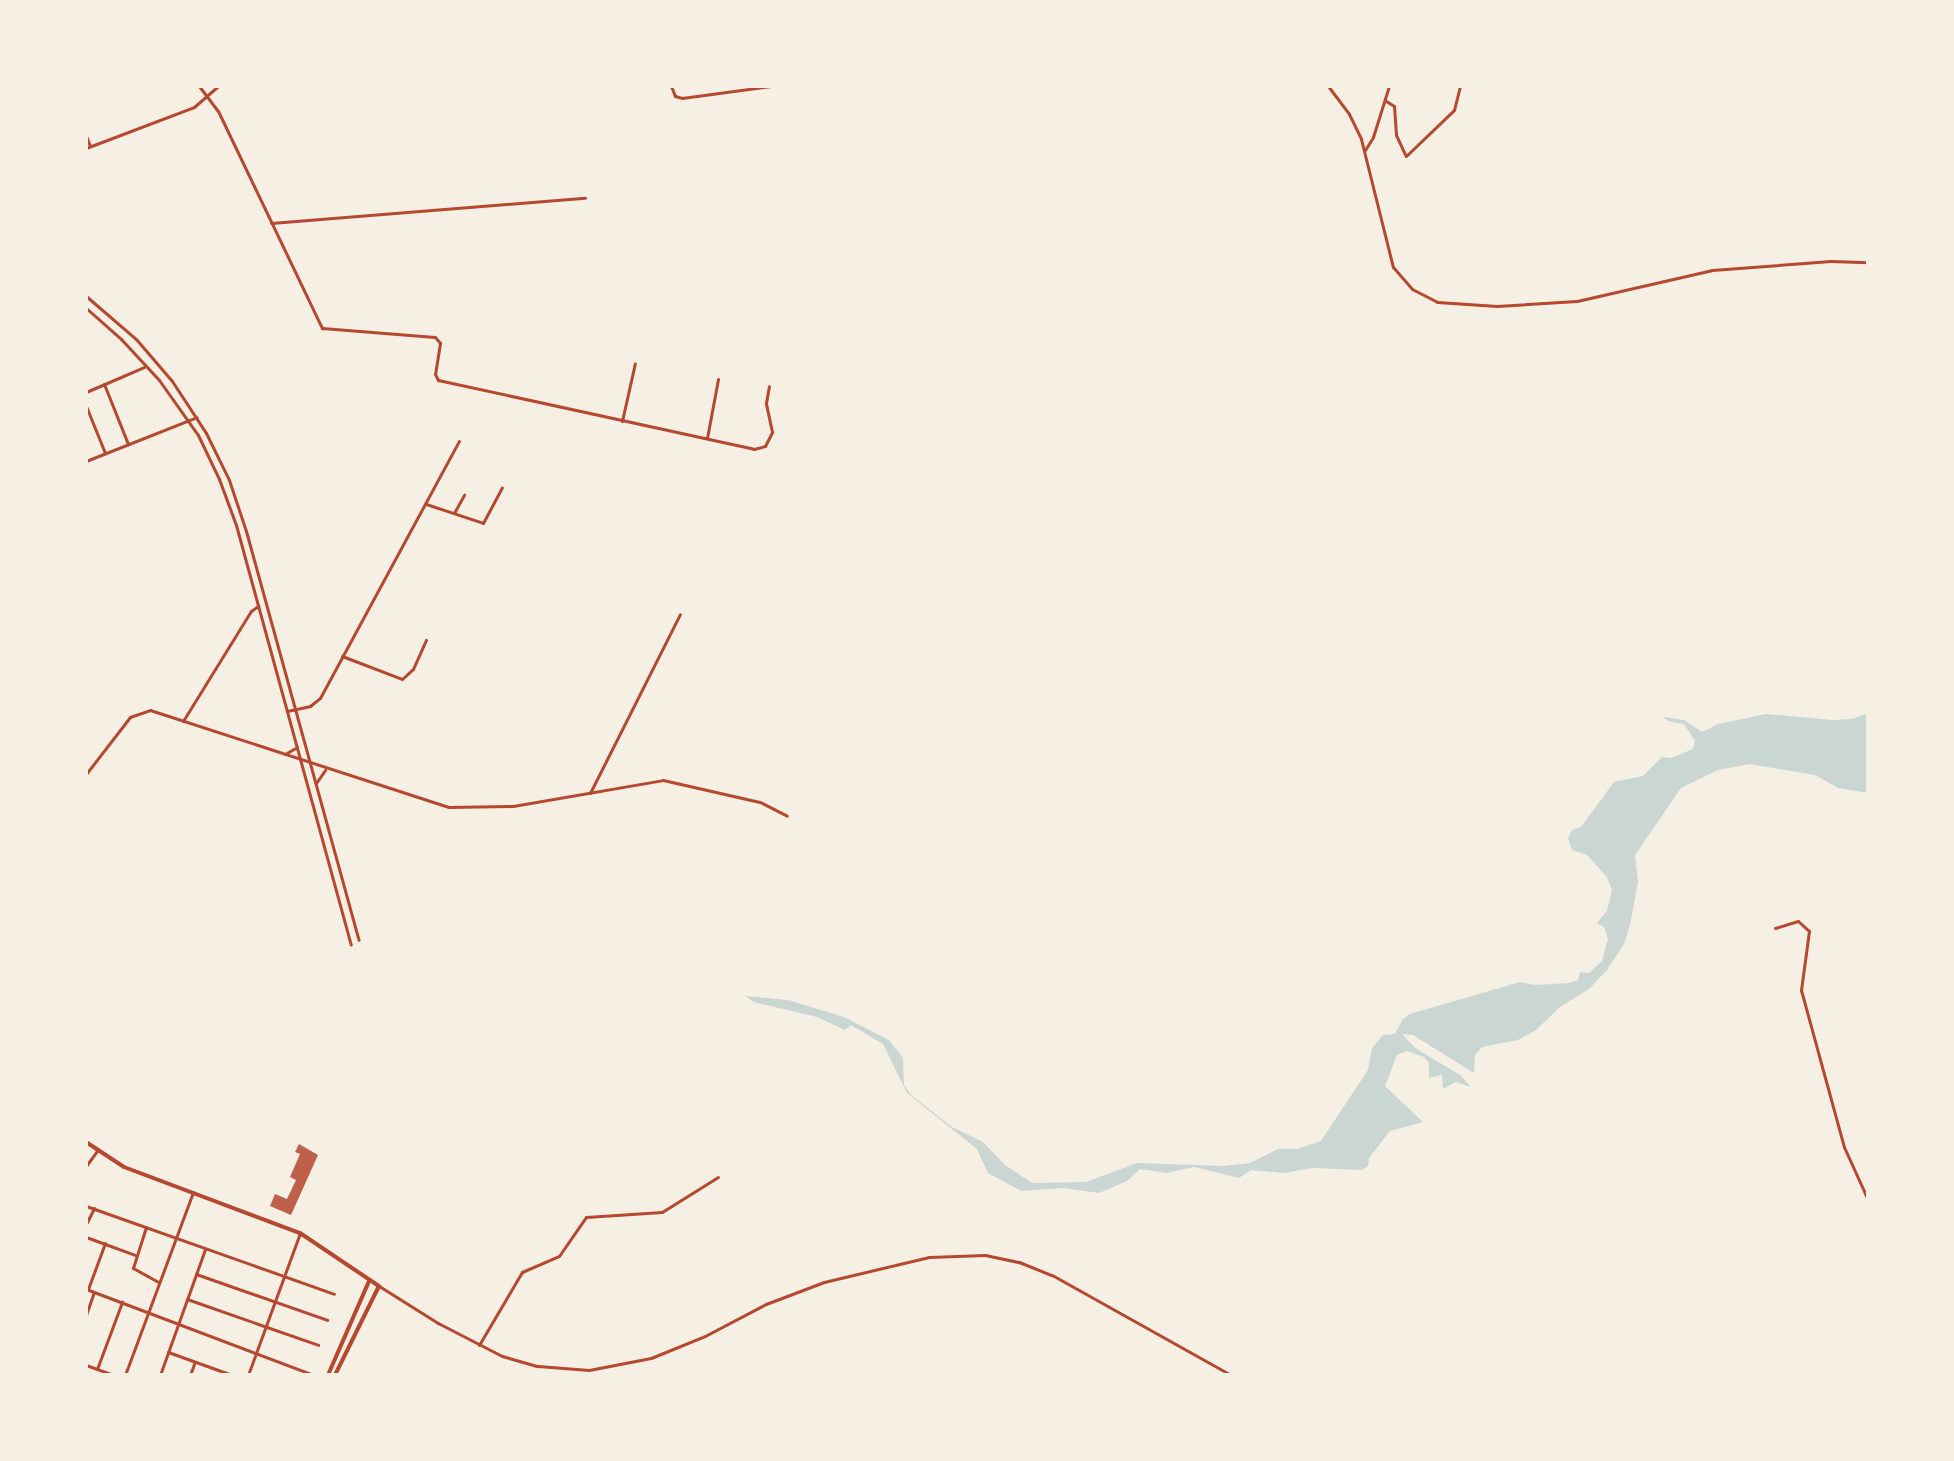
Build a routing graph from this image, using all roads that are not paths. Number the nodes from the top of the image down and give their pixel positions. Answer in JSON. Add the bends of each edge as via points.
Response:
{"nodes":[{"id":1,"x":199,"y":86,"type":"edge"},
{"id":2,"x":218,"y":86,"type":"edge"},
{"id":3,"x":671,"y":86,"type":"edge"},
{"id":4,"x":771,"y":86,"type":"edge"},
{"id":5,"x":1328,"y":86,"type":"edge"},
{"id":6,"x":1389,"y":86,"type":"edge"},
{"id":7,"x":1460,"y":86,"type":"edge"},
{"id":8,"x":206,"y":99,"type":"junction"},
{"id":9,"x":1386,"y":101,"type":"junction"},
{"id":10,"x":86,"y":136,"type":"edge"},
{"id":11,"x":88,"y":147,"type":"edge"},
{"id":12,"x":1365,"y":150,"type":"junction"},
{"id":13,"x":585,"y":198,"type":"dead end"},
{"id":14,"x":271,"y":223,"type":"junction"},
{"id":15,"x":1868,"y":262,"type":"edge"},
{"id":16,"x":86,"y":296,"type":"edge"},
{"id":17,"x":86,"y":308,"type":"edge"},
{"id":18,"x":155,"y":361,"type":"junction"},
{"id":19,"x":635,"y":363,"type":"dead end"},
{"id":20,"x":146,"y":367,"type":"junction"},
{"id":21,"x":718,"y":379,"type":"dead end"},
{"id":22,"x":104,"y":384,"type":"junction"},
{"id":23,"x":769,"y":386,"type":"dead end"},
{"id":24,"x":86,"y":392,"type":"edge"},
{"id":25,"x":86,"y":406,"type":"edge"},
{"id":26,"x":197,"y":417,"type":"junction"},
{"id":27,"x":188,"y":421,"type":"junction"},
{"id":28,"x":622,"y":421,"type":"junction"},
{"id":29,"x":707,"y":438,"type":"junction"},
{"id":30,"x":459,"y":441,"type":"dead end"},
{"id":31,"x":128,"y":444,"type":"junction"},
{"id":32,"x":105,"y":453,"type":"junction"},
{"id":33,"x":86,"y":461,"type":"edge"},
{"id":34,"x":502,"y":488,"type":"dead end"},
{"id":35,"x":464,"y":495,"type":"dead end"},
{"id":36,"x":426,"y":504,"type":"junction"},
{"id":37,"x":454,"y":513,"type":"junction"},
{"id":38,"x":258,"y":606,"type":"junction"},
{"id":39,"x":680,"y":614,"type":"dead end"},
{"id":40,"x":426,"y":640,"type":"dead end"},
{"id":41,"x":342,"y":656,"type":"junction"},
{"id":42,"x":295,"y":709,"type":"junction"},
{"id":43,"x":287,"y":711,"type":"junction"},
{"id":44,"x":183,"y":721,"type":"junction"},
{"id":45,"x":297,"y":747,"type":"junction"},
{"id":46,"x":285,"y":754,"type":"junction"},
{"id":47,"x":300,"y":760,"type":"junction"},
{"id":48,"x":310,"y":763,"type":"junction"},
{"id":49,"x":327,"y":769,"type":"junction"},
{"id":50,"x":86,"y":774,"type":"edge"},
{"id":51,"x":317,"y":787,"type":"junction"},
{"id":52,"x":590,"y":793,"type":"junction"},
{"id":53,"x":787,"y":816,"type":"dead end"},
{"id":54,"x":332,"y":843,"type":"junction"},
{"id":55,"x":324,"y":845,"type":"junction"},
{"id":56,"x":1775,"y":928,"type":"dead end"},
{"id":57,"x":359,"y":940,"type":"dead end"},
{"id":58,"x":351,"y":945,"type":"dead end"},
{"id":59,"x":86,"y":1142,"type":"edge"},
{"id":60,"x":97,"y":1151,"type":"junction"},
{"id":61,"x":86,"y":1166,"type":"edge"},
{"id":62,"x":718,"y":1177,"type":"dead end"},
{"id":63,"x":193,"y":1192,"type":"junction"},
{"id":64,"x":1868,"y":1200,"type":"edge"},
{"id":65,"x":86,"y":1206,"type":"edge"},
{"id":66,"x":94,"y":1208,"type":"junction"},
{"id":67,"x":86,"y":1224,"type":"edge"},
{"id":68,"x":146,"y":1227,"type":"junction"},
{"id":69,"x":300,"y":1233,"type":"junction"},
{"id":70,"x":86,"y":1237,"type":"edge"},
{"id":71,"x":176,"y":1238,"type":"junction"},
{"id":72,"x":105,"y":1243,"type":"junction"},
{"id":73,"x":205,"y":1249,"type":"junction"},
{"id":74,"x":136,"y":1255,"type":"junction"},
{"id":75,"x":196,"y":1274,"type":"junction"},
{"id":76,"x":285,"y":1276,"type":"junction"},
{"id":77,"x":369,"y":1281,"type":"junction"},
{"id":78,"x":159,"y":1282,"type":"junction"},
{"id":79,"x":379,"y":1286,"type":"junction"},
{"id":80,"x":87,"y":1289,"type":"edge"},
{"id":81,"x":94,"y":1292,"type":"junction"},
{"id":82,"x":334,"y":1294,"type":"dead end"},
{"id":83,"x":187,"y":1299,"type":"junction"},
{"id":84,"x":122,"y":1302,"type":"junction"},
{"id":85,"x":275,"y":1302,"type":"junction"},
{"id":86,"x":148,"y":1312,"type":"junction"},
{"id":87,"x":86,"y":1315,"type":"edge"},
{"id":88,"x":327,"y":1320,"type":"dead end"},
{"id":89,"x":178,"y":1326,"type":"junction"},
{"id":90,"x":266,"y":1327,"type":"junction"},
{"id":91,"x":318,"y":1345,"type":"dead end"},
{"id":92,"x":479,"y":1345,"type":"junction"},
{"id":93,"x":168,"y":1352,"type":"junction"},
{"id":94,"x":256,"y":1354,"type":"junction"},
{"id":95,"x":195,"y":1362,"type":"junction"},
{"id":96,"x":86,"y":1365,"type":"edge"},
{"id":97,"x":97,"y":1369,"type":"junction"},
{"id":98,"x":219,"y":1373,"type":"edge"},
{"id":99,"x":113,"y":1375,"type":"edge"},
{"id":100,"x":125,"y":1375,"type":"edge"},
{"id":101,"x":160,"y":1375,"type":"edge"},
{"id":102,"x":190,"y":1375,"type":"edge"},
{"id":103,"x":232,"y":1375,"type":"edge"},
{"id":104,"x":248,"y":1375,"type":"edge"},
{"id":105,"x":313,"y":1375,"type":"edge"},
{"id":106,"x":328,"y":1375,"type":"edge"},
{"id":107,"x":335,"y":1375,"type":"edge"},
{"id":108,"x":1231,"y":1375,"type":"edge"}],
"edges":[{"from":1,"to":8,"type":"street"},
{"from":2,"to":8,"type":"street"},
{"from":3,"to":4,"type":"street","via":[[682,98]]},
{"from":5,"to":12,"type":"street","via":[[1353,121]]},
{"from":6,"to":9,"type":"street"},
{"from":7,"to":9,"type":"street","via":[[1454,110],[1406,156],[1396,135],[1394,106]]},
{"from":8,"to":11,"type":"street"},
{"from":8,"to":14,"type":"street","via":[[218,111]]},
{"from":9,"to":12,"type":"street"},
{"from":10,"to":11,"type":"street"},
{"from":12,"to":15,"type":"street","via":[[1393,267],[1417,293],[1444,304],[1577,301],[1712,270]]},
{"from":13,"to":14,"type":"street"},
{"from":14,"to":28,"type":"street","via":[[322,328],[435,337],[440,343],[434,375],[438,380]]},
{"from":16,"to":18,"type":"street"},
{"from":17,"to":20,"type":"street"},
{"from":18,"to":20,"type":"street"},
{"from":18,"to":26,"type":"street"},
{"from":19,"to":28,"type":"street"},
{"from":20,"to":22,"type":"street"},
{"from":20,"to":27,"type":"street"},
{"from":21,"to":29,"type":"street"},
{"from":22,"to":24,"type":"street"},
{"from":22,"to":31,"type":"street"},
{"from":23,"to":29,"type":"street","via":[[766,403],[772,429],[765,446],[754,449]]},
{"from":25,"to":32,"type":"street"},
{"from":26,"to":27,"type":"street"},
{"from":26,"to":42,"type":"street","via":[[241,514]]},
{"from":27,"to":31,"type":"street"},
{"from":27,"to":38,"type":"street","via":[[225,494]]},
{"from":28,"to":29,"type":"street"},
{"from":30,"to":36,"type":"street"},
{"from":31,"to":32,"type":"street"},
{"from":32,"to":33,"type":"street"},
{"from":34,"to":37,"type":"street","via":[[487,521]]},
{"from":35,"to":37,"type":"street"},
{"from":36,"to":37,"type":"street"},
{"from":36,"to":41,"type":"street"},
{"from":38,"to":43,"type":"street"},
{"from":38,"to":44,"type":"street"},
{"from":39,"to":52,"type":"street"},
{"from":40,"to":41,"type":"street","via":[[413,669],[402,679]]},
{"from":41,"to":42,"type":"street","via":[[318,700]]},
{"from":42,"to":43,"type":"street"},
{"from":42,"to":48,"type":"street"},
{"from":43,"to":45,"type":"street"},
{"from":44,"to":46,"type":"street"},
{"from":44,"to":50,"type":"street","via":[[150,710],[136,713]]},
{"from":45,"to":46,"type":"street"},
{"from":45,"to":47,"type":"street"},
{"from":46,"to":47,"type":"street"},
{"from":47,"to":48,"type":"street"},
{"from":47,"to":55,"type":"street"},
{"from":48,"to":49,"type":"street"},
{"from":48,"to":51,"type":"street"},
{"from":49,"to":51,"type":"street"},
{"from":49,"to":52,"type":"street","via":[[449,807],[513,806]]},
{"from":51,"to":54,"type":"street"},
{"from":52,"to":53,"type":"street","via":[[663,780],[760,802]]},
{"from":54,"to":55,"type":"street"},
{"from":54,"to":57,"type":"street"},
{"from":55,"to":58,"type":"street"},
{"from":56,"to":64,"type":"street","via":[[1798,921],[1809,931],[1801,990],[1844,1147]]},
{"from":59,"to":60,"type":"main road"},
{"from":60,"to":61,"type":"street"},
{"from":60,"to":63,"type":"main road","via":[[124,1167]]},
{"from":62,"to":92,"type":"street","via":[[662,1212],[586,1217],[559,1256],[522,1272]]},
{"from":63,"to":69,"type":"main road"},
{"from":63,"to":71,"type":"street"},
{"from":65,"to":66,"type":"street"},
{"from":66,"to":67,"type":"street"},
{"from":66,"to":68,"type":"street"},
{"from":68,"to":71,"type":"street"},
{"from":68,"to":74,"type":"street"},
{"from":69,"to":76,"type":"street"},
{"from":69,"to":77,"type":"main road"},
{"from":70,"to":72,"type":"street"},
{"from":71,"to":73,"type":"street"},
{"from":71,"to":78,"type":"street"},
{"from":72,"to":74,"type":"street"},
{"from":72,"to":80,"type":"street"},
{"from":73,"to":75,"type":"street"},
{"from":73,"to":76,"type":"street"},
{"from":74,"to":78,"type":"street","via":[[135,1271]]},
{"from":75,"to":83,"type":"street"},
{"from":75,"to":85,"type":"street"},
{"from":76,"to":82,"type":"street"},
{"from":76,"to":85,"type":"street"},
{"from":77,"to":79,"type":"main road"},
{"from":77,"to":106,"type":"main road"},
{"from":78,"to":86,"type":"street"},
{"from":79,"to":92,"type":"street"},
{"from":79,"to":107,"type":"main road"},
{"from":80,"to":81,"type":"street"},
{"from":81,"to":84,"type":"street"},
{"from":81,"to":87,"type":"street"},
{"from":83,"to":89,"type":"street"},
{"from":83,"to":90,"type":"street"},
{"from":84,"to":86,"type":"street"},
{"from":84,"to":97,"type":"street"},
{"from":85,"to":88,"type":"street"},
{"from":85,"to":90,"type":"street"},
{"from":86,"to":89,"type":"street"},
{"from":86,"to":100,"type":"street"},
{"from":89,"to":93,"type":"street"},
{"from":89,"to":94,"type":"street"},
{"from":90,"to":91,"type":"street"},
{"from":90,"to":94,"type":"street"},
{"from":92,"to":108,"type":"street","via":[[551,1369],[614,1368],[705,1336],[824,1282],[929,1257],[974,1254],[1042,1270]]},
{"from":93,"to":95,"type":"street"},
{"from":93,"to":101,"type":"street"},
{"from":94,"to":104,"type":"street"},
{"from":94,"to":105,"type":"street"},
{"from":95,"to":98,"type":"street"},
{"from":95,"to":102,"type":"street"},
{"from":96,"to":97,"type":"street"},
{"from":97,"to":99,"type":"street"},
{"from":98,"to":103,"type":"street"}]}
